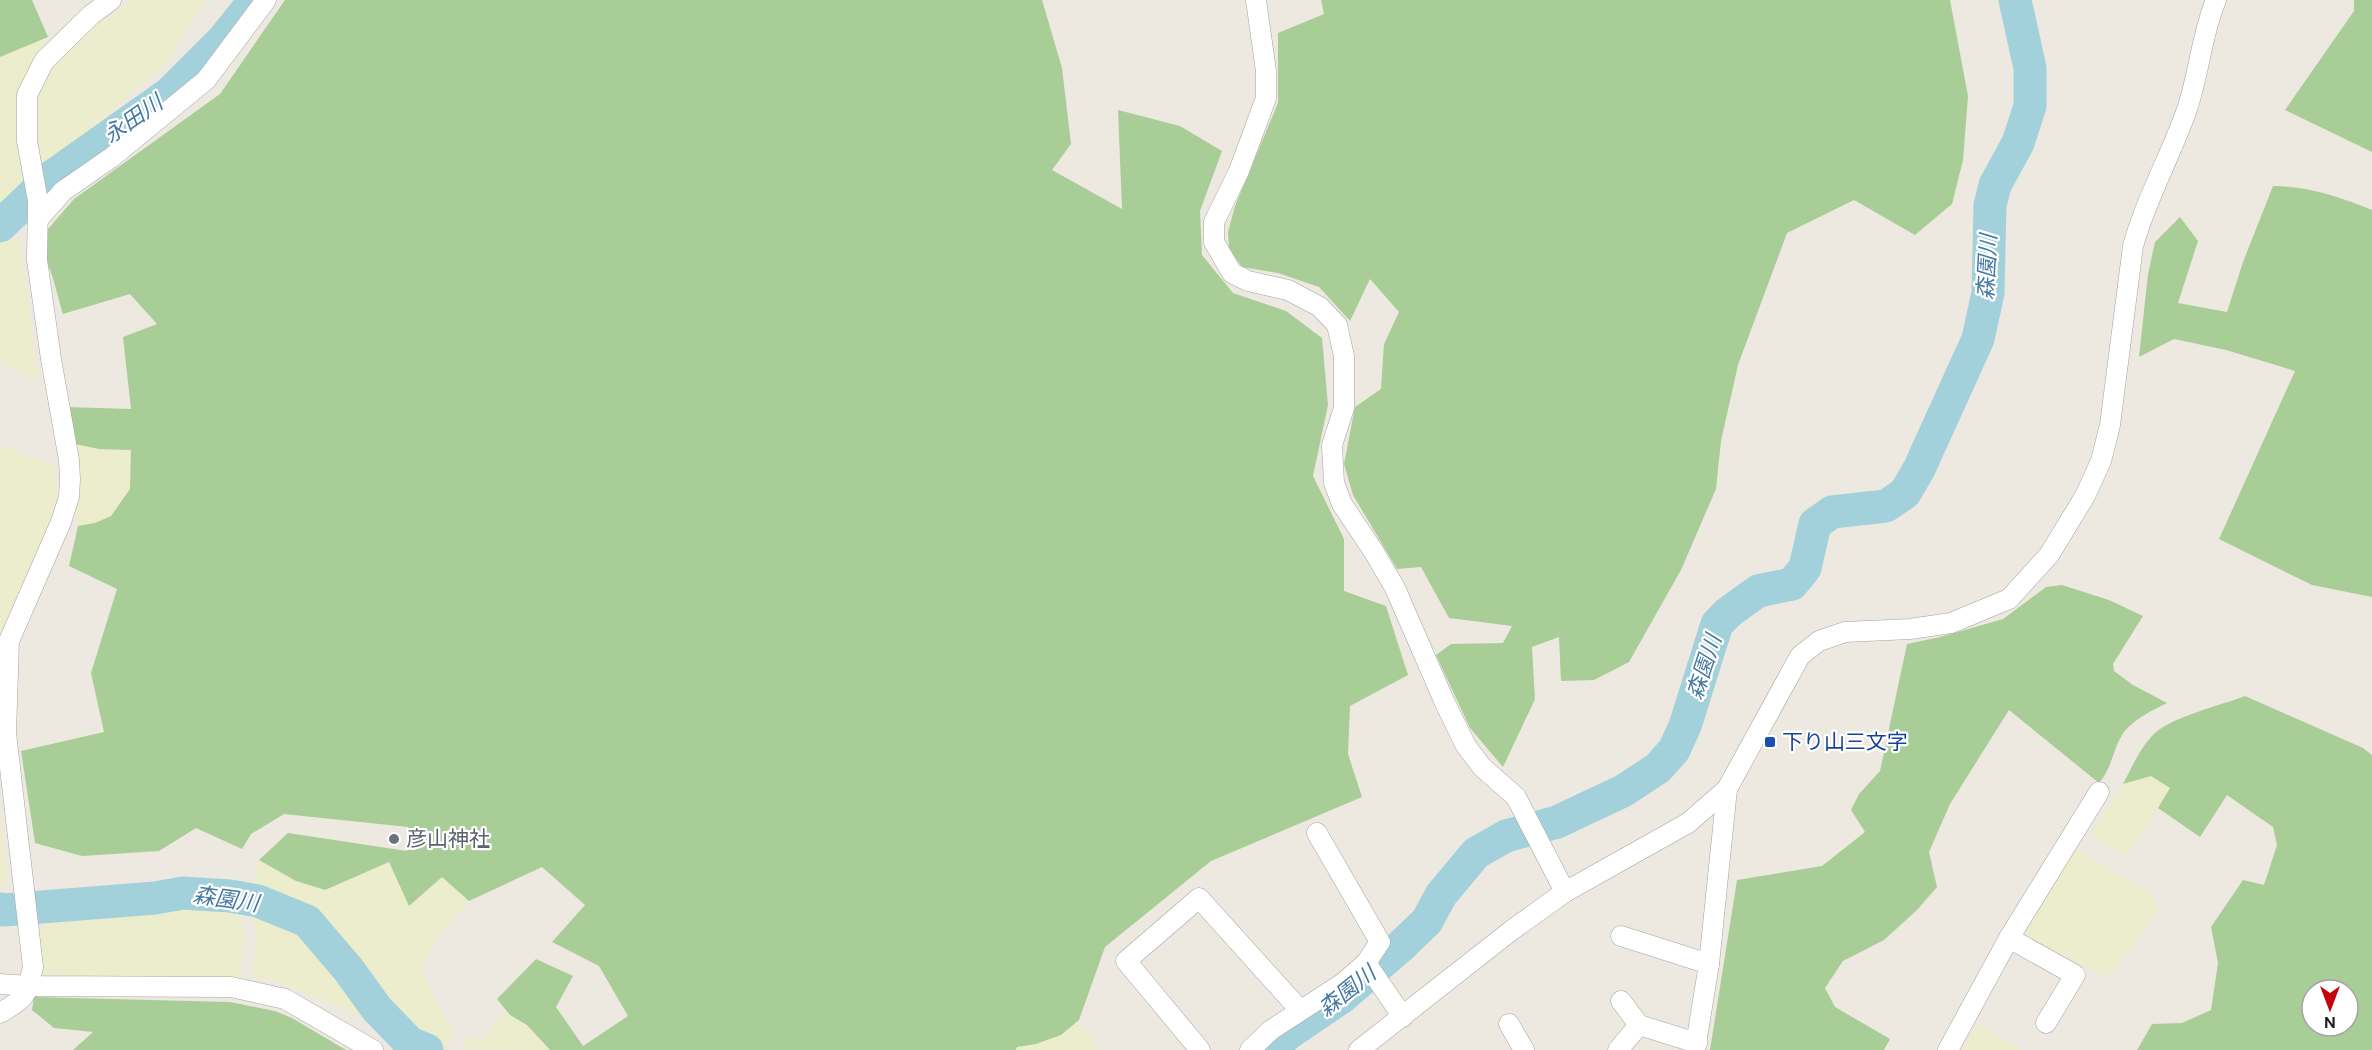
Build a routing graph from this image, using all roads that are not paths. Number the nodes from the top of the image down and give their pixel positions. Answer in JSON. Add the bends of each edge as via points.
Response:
{"nodes":[{"id":1,"x":111,"y":0,"type":"edge"},
{"id":2,"x":266,"y":0,"type":"edge"},
{"id":3,"x":1256,"y":0,"type":"edge"},
{"id":4,"x":2216,"y":0,"type":"edge"},
{"id":5,"x":38,"y":210,"type":"junction"},
{"id":6,"x":1727,"y":789,"type":"junction"},
{"id":7,"x":2099,"y":792,"type":"dead end"},
{"id":8,"x":1317,"y":833,"type":"dead end"},
{"id":9,"x":1564,"y":892,"type":"junction"},
{"id":10,"x":1621,"y":936,"type":"dead end"},
{"id":11,"x":2009,"y":938,"type":"junction"},
{"id":12,"x":1366,"y":963,"type":"junction"},
{"id":13,"x":1709,"y":964,"type":"junction"},
{"id":14,"x":0,"y":984,"type":"edge"},
{"id":15,"x":28,"y":986,"type":"junction"},
{"id":16,"x":1621,"y":1001,"type":"dead end"},
{"id":17,"x":1300,"y":1010,"type":"junction"},
{"id":18,"x":0,"y":1013,"type":"edge"},
{"id":19,"x":1403,"y":1017,"type":"junction"},
{"id":20,"x":2046,"y":1023,"type":"dead end"},
{"id":21,"x":1509,"y":1024,"type":"dead end"},
{"id":22,"x":1639,"y":1025,"type":"junction"},
{"id":23,"x":1696,"y":1046,"type":"edge"},
{"id":24,"x":373,"y":1050,"type":"edge"},
{"id":25,"x":1200,"y":1050,"type":"edge"},
{"id":26,"x":1250,"y":1050,"type":"edge"},
{"id":27,"x":1359,"y":1050,"type":"edge"},
{"id":28,"x":1524,"y":1050,"type":"edge"},
{"id":29,"x":1618,"y":1050,"type":"edge"},
{"id":30,"x":1948,"y":1050,"type":"edge"}],
"edges":[{"from":1,"to":5,"type":"street","via":[[44,61],[27,95],[27,141]]},
{"from":2,"to":5,"type":"street","via":[[206,80],[112,157]]},
{"from":3,"to":9,"type":"street","via":[[1266,98],[1239,171],[1214,222],[1214,242],[1232,273],[1248,281],[1288,290],[1320,307],[1337,325],[1344,356],[1344,408],[1332,445],[1334,483],[1342,504],[1395,588],[1466,746],[1482,767],[1516,797]]},
{"from":4,"to":6,"type":"street","via":[[2186,112],[2140,220],[2133,246],[2110,425],[2101,460],[2085,496],[2049,555],[2010,600],[1951,623],[1910,630],[1845,632],[1819,642],[1800,657]]},
{"from":5,"to":15,"type":"street","via":[[37,260],[70,479],[61,522],[9,641],[6,733],[33,967]]},
{"from":6,"to":9,"type":"street","via":[[1688,823]]},
{"from":6,"to":13,"type":"street"},
{"from":7,"to":11,"type":"street"},
{"from":8,"to":12,"type":"street","via":[[1380,942]]},
{"from":9,"to":19,"type":"street"},
{"from":10,"to":13,"type":"street"},
{"from":11,"to":20,"type":"street","via":[[2075,975]]},
{"from":11,"to":30,"type":"street"},
{"from":12,"to":17,"type":"street"},
{"from":12,"to":19,"type":"street"},
{"from":13,"to":23,"type":"street"},
{"from":14,"to":15,"type":"street"},
{"from":15,"to":18,"type":"street","via":[[25,996]]},
{"from":15,"to":24,"type":"street","via":[[231,987],[260,992],[285,999]]},
{"from":16,"to":22,"type":"street"},
{"from":17,"to":25,"type":"street","via":[[1199,898],[1126,961]]},
{"from":17,"to":26,"type":"street"},
{"from":19,"to":27,"type":"street"},
{"from":21,"to":28,"type":"street"},
{"from":22,"to":23,"type":"street"},
{"from":22,"to":29,"type":"street"}]}
